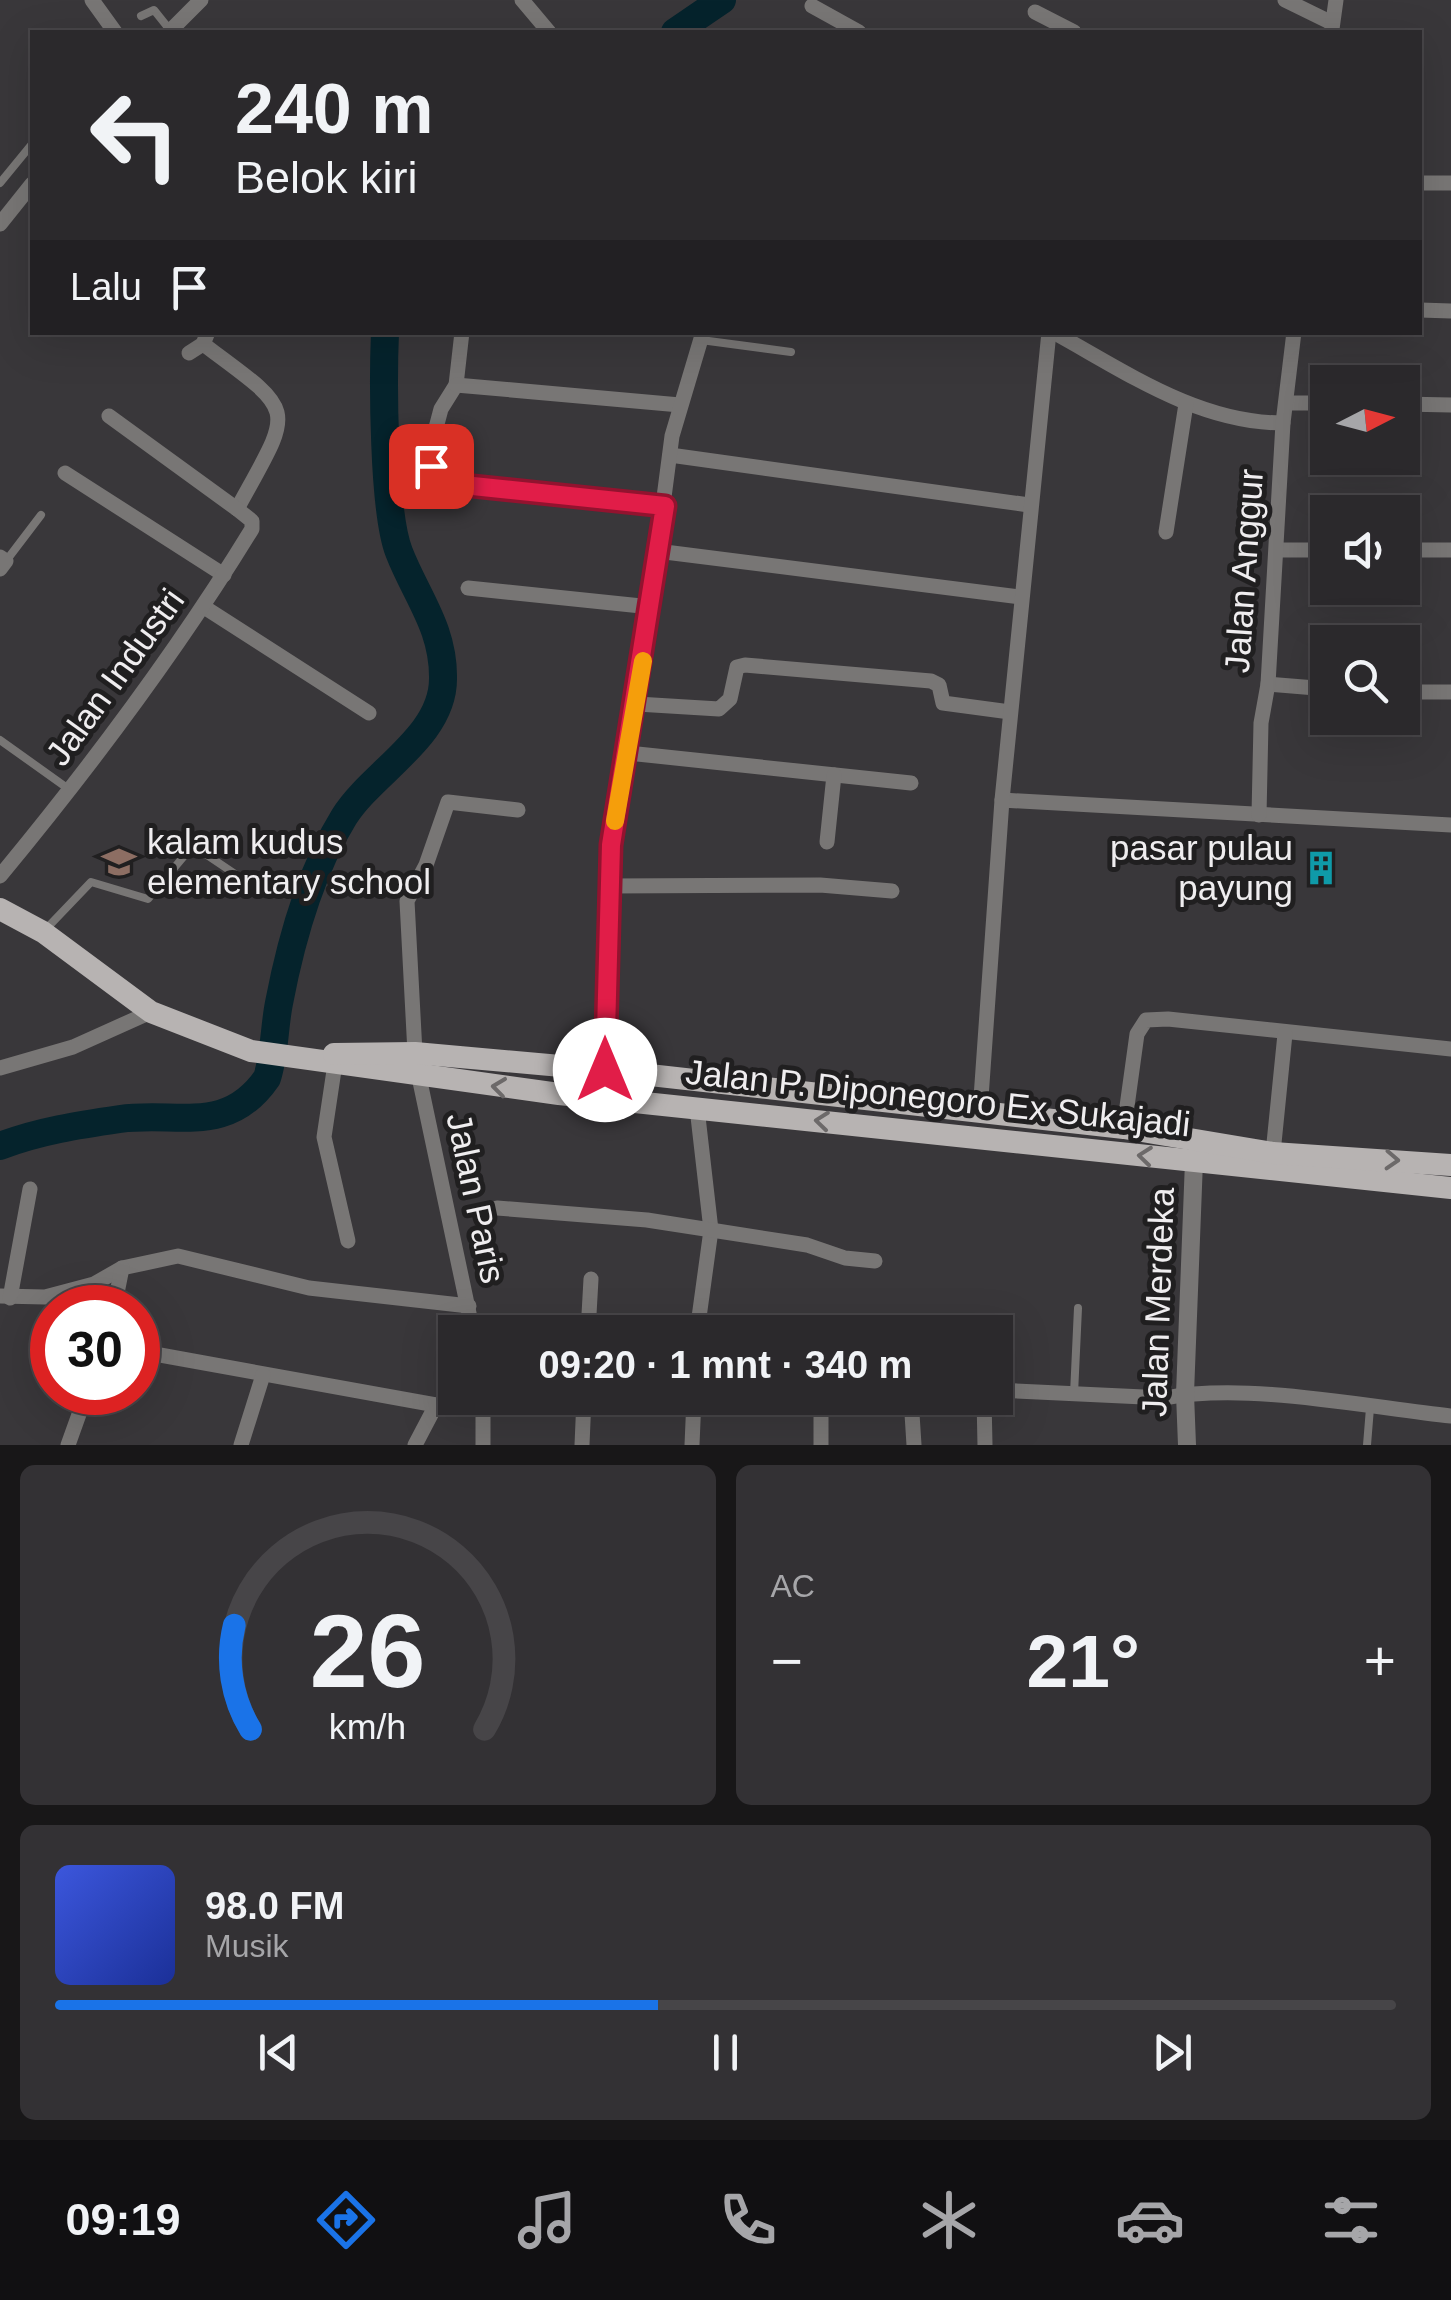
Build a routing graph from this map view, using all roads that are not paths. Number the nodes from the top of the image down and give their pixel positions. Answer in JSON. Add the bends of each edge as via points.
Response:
{"nodes":[{"id":1,"x":92,"y":0,"type":"edge"},
{"id":2,"x":200,"y":0,"type":"edge"},
{"id":3,"x":522,"y":0,"type":"edge"},
{"id":4,"x":1285,"y":0,"type":"edge"},
{"id":5,"x":1336,"y":0,"type":"edge"},
{"id":6,"x":812,"y":6,"type":"dead end"},
{"id":7,"x":1035,"y":12,"type":"dead end"},
{"id":8,"x":141,"y":16,"type":"dead end"},
{"id":9,"x":1332,"y":28,"type":"edge"},
{"id":10,"x":114,"y":30,"type":"edge"},
{"id":11,"x":169,"y":30,"type":"edge"},
{"id":12,"x":172,"y":30,"type":"edge"},
{"id":13,"x":547,"y":30,"type":"edge"},
{"id":14,"x":855,"y":30,"type":"edge"},
{"id":15,"x":1070,"y":30,"type":"edge"},
{"id":16,"x":30,"y":146,"type":"edge"},
{"id":17,"x":0,"y":183,"type":"edge"},
{"id":18,"x":1422,"y":183,"type":"edge"},
{"id":19,"x":1451,"y":184,"type":"edge"},
{"id":20,"x":30,"y":186,"type":"edge"},
{"id":21,"x":2,"y":219,"type":"edge"},
{"id":22,"x":1422,"y":310,"type":"edge"},
{"id":23,"x":1451,"y":311,"type":"edge"},
{"id":24,"x":462,"y":335,"type":"edge"},
{"id":25,"x":1051,"y":335,"type":"edge"},
{"id":26,"x":1057,"y":335,"type":"edge"},
{"id":27,"x":1294,"y":335,"type":"edge"},
{"id":28,"x":701,"y":336,"type":"edge"},
{"id":29,"x":200,"y":343,"type":"edge"},
{"id":30,"x":791,"y":352,"type":"dead end"},
{"id":31,"x":456,"y":385,"type":"junction"},
{"id":32,"x":1287,"y":403,"type":"junction"},
{"id":33,"x":1310,"y":403,"type":"edge"},
{"id":34,"x":1186,"y":404,"type":"junction"},
{"id":35,"x":1420,"y":404,"type":"edge"},
{"id":36,"x":1451,"y":404,"type":"edge"},
{"id":37,"x":680,"y":405,"type":"junction"},
{"id":38,"x":108,"y":416,"type":"dead end"},
{"id":39,"x":1283,"y":423,"type":"junction"},
{"id":40,"x":670,"y":455,"type":"junction"},
{"id":41,"x":65,"y":473,"type":"dead end"},
{"id":42,"x":1030,"y":505,"type":"junction"},
{"id":43,"x":665,"y":506,"type":"junction"},
{"id":44,"x":236,"y":509,"type":"junction"},
{"id":45,"x":41,"y":515,"type":"dead end"},
{"id":46,"x":1166,"y":532,"type":"dead end"},
{"id":47,"x":1278,"y":550,"type":"junction"},
{"id":48,"x":1310,"y":550,"type":"edge"},
{"id":49,"x":1420,"y":550,"type":"edge"},
{"id":50,"x":1451,"y":550,"type":"edge"},
{"id":51,"x":658,"y":551,"type":"junction"},
{"id":52,"x":2,"y":562,"type":"edge"},
{"id":53,"x":224,"y":575,"type":"junction"},
{"id":54,"x":468,"y":588,"type":"dead end"},
{"id":55,"x":1020,"y":597,"type":"junction"},
{"id":56,"x":204,"y":607,"type":"junction"},
{"id":57,"x":651,"y":607,"type":"junction"},
{"id":58,"x":1268,"y":684,"type":"junction"},
{"id":59,"x":1310,"y":688,"type":"edge"},
{"id":60,"x":1420,"y":692,"type":"edge"},
{"id":61,"x":1451,"y":692,"type":"edge"},
{"id":62,"x":637,"y":704,"type":"junction"},
{"id":63,"x":1010,"y":712,"type":"junction"},
{"id":64,"x":369,"y":713,"type":"dead end"},
{"id":65,"x":0,"y":740,"type":"edge"},
{"id":66,"x":628,"y":754,"type":"junction"},
{"id":67,"x":834,"y":775,"type":"junction"},
{"id":68,"x":911,"y":783,"type":"dead end"},
{"id":69,"x":70,"y":790,"type":"junction"},
{"id":70,"x":1002,"y":800,"type":"junction"},
{"id":71,"x":518,"y":810,"type":"dead end"},
{"id":72,"x":1259,"y":814,"type":"junction"},
{"id":73,"x":1451,"y":825,"type":"edge"},
{"id":74,"x":828,"y":842,"type":"dead end"},
{"id":75,"x":0,"y":876,"type":"edge"},
{"id":76,"x":244,"y":880,"type":"dead end"},
{"id":77,"x":609,"y":886,"type":"junction"},
{"id":78,"x":892,"y":891,"type":"dead end"},
{"id":79,"x":0,"y":909,"type":"edge"},
{"id":80,"x":43,"y":932,"type":"junction"},
{"id":81,"x":151,"y":1012,"type":"junction"},
{"id":82,"x":1285,"y":1034,"type":"junction"},
{"id":83,"x":1451,"y":1049,"type":"edge"},
{"id":84,"x":415,"y":1053,"type":"junction"},
{"id":85,"x":323,"y":1058,"type":"junction"},
{"id":86,"x":0,"y":1068,"type":"edge"},
{"id":87,"x":605,"y":1070,"type":"junction"},
{"id":88,"x":419,"y":1077,"type":"junction"},
{"id":89,"x":694,"y":1080,"type":"junction"},
{"id":90,"x":696,"y":1108,"type":"junction"},
{"id":91,"x":980,"y":1112,"type":"junction"},
{"id":92,"x":1124,"y":1128,"type":"junction"},
{"id":93,"x":1273,"y":1153,"type":"junction"},
{"id":94,"x":1194,"y":1161,"type":"junction"},
{"id":95,"x":1451,"y":1165,"type":"edge"},
{"id":96,"x":1451,"y":1188,"type":"edge"},
{"id":97,"x":30,"y":1189,"type":"dead end"},
{"id":98,"x":497,"y":1208,"type":"dead end"},
{"id":99,"x":711,"y":1230,"type":"junction"},
{"id":100,"x":348,"y":1240,"type":"dead end"},
{"id":101,"x":875,"y":1261,"type":"dead end"},
{"id":102,"x":122,"y":1268,"type":"junction"},
{"id":103,"x":591,"y":1279,"type":"dead end"},
{"id":104,"x":119,"y":1285,"type":"edge"},
{"id":105,"x":3,"y":1298,"type":"edge"},
{"id":106,"x":470,"y":1306,"type":"junction"},
{"id":107,"x":1078,"y":1308,"type":"dead end"},
{"id":108,"x":471,"y":1315,"type":"edge"},
{"id":109,"x":589,"y":1315,"type":"edge"},
{"id":110,"x":699,"y":1315,"type":"edge"},
{"id":111,"x":160,"y":1355,"type":"edge"},
{"id":112,"x":263,"y":1375,"type":"junction"},
{"id":113,"x":1013,"y":1391,"type":"edge"},
{"id":114,"x":1074,"y":1394,"type":"junction"},
{"id":115,"x":1184,"y":1394,"type":"junction"},
{"id":116,"x":436,"y":1406,"type":"joint"},
{"id":117,"x":1370,"y":1408,"type":"junction"},
{"id":118,"x":79,"y":1415,"type":"edge"},
{"id":119,"x":483,"y":1415,"type":"edge"},
{"id":120,"x":583,"y":1415,"type":"edge"},
{"id":121,"x":693,"y":1415,"type":"edge"},
{"id":122,"x":821,"y":1415,"type":"edge"},
{"id":123,"x":912,"y":1415,"type":"edge"},
{"id":124,"x":984,"y":1415,"type":"edge"},
{"id":125,"x":1451,"y":1416,"type":"edge"},
{"id":126,"x":68,"y":1445,"type":"edge"},
{"id":127,"x":241,"y":1445,"type":"edge"},
{"id":128,"x":415,"y":1445,"type":"edge"},
{"id":129,"x":483,"y":1445,"type":"edge"},
{"id":130,"x":582,"y":1445,"type":"edge"},
{"id":131,"x":692,"y":1445,"type":"edge"},
{"id":132,"x":821,"y":1445,"type":"edge"},
{"id":133,"x":914,"y":1445,"type":"edge"},
{"id":134,"x":985,"y":1445,"type":"edge"},
{"id":135,"x":1188,"y":1445,"type":"edge"},
{"id":136,"x":1367,"y":1445,"type":"edge"}],
"edges":[{"from":1,"to":10,"type":"street"},
{"from":2,"to":12,"type":"street"},
{"from":3,"to":13,"type":"street"},
{"from":4,"to":9,"type":"street"},
{"from":5,"to":9,"type":"street"},
{"from":6,"to":14,"type":"street"},
{"from":7,"to":15,"type":"street"},
{"from":8,"to":11,"type":"lane","via":[[154,10]]},
{"from":16,"to":17,"type":"lane"},
{"from":18,"to":19,"type":"street"},
{"from":20,"to":21,"type":"street"},
{"from":22,"to":23,"type":"street"},
{"from":24,"to":31,"type":"street"},
{"from":25,"to":42,"type":"street"},
{"from":26,"to":34,"type":"street"},
{"from":27,"to":32,"type":"street","name":"Jalan Anggur"},
{"from":28,"to":30,"type":"lane"},
{"from":28,"to":37,"type":"street"},
{"from":29,"to":44,"type":"street","via":[[269,393],[278,409],[274,441]]},
{"from":31,"to":37,"type":"street"},
{"from":31,"to":43,"type":"street","via":[[437,420],[431,466],[437,482]]},
{"from":32,"to":33,"type":"street"},
{"from":32,"to":39,"type":"street","name":"Jalan Anggur"},
{"from":34,"to":39,"type":"street","via":[[1241,420]]},
{"from":34,"to":46,"type":"street"},
{"from":35,"to":36,"type":"street"},
{"from":37,"to":40,"type":"street"},
{"from":38,"to":44,"type":"street"},
{"from":39,"to":47,"type":"street","name":"Jalan Anggur"},
{"from":40,"to":42,"type":"street"},
{"from":40,"to":43,"type":"street"},
{"from":41,"to":53,"type":"street"},
{"from":42,"to":55,"type":"street"},
{"from":43,"to":51,"type":"street"},
{"from":44,"to":53,"type":"street","name":"Jalan Industri","via":[[252,529]]},
{"from":45,"to":52,"type":"lane"},
{"from":47,"to":48,"type":"street"},
{"from":47,"to":58,"type":"street","name":"Jalan Anggur"},
{"from":49,"to":50,"type":"street"},
{"from":51,"to":55,"type":"street"},
{"from":51,"to":57,"type":"street"},
{"from":53,"to":56,"type":"street","name":"Jalan Industri"},
{"from":54,"to":57,"type":"street"},
{"from":55,"to":63,"type":"street"},
{"from":56,"to":64,"type":"street"},
{"from":56,"to":69,"type":"street","name":"Jalan Industri"},
{"from":57,"to":62,"type":"street"},
{"from":58,"to":59,"type":"street"},
{"from":58,"to":72,"type":"street","name":"Jalan Anggur"},
{"from":60,"to":61,"type":"street"},
{"from":62,"to":63,"type":"street","via":[[720,709],[730,699],[737,667],[745,665],[930,681],[939,686],[943,703]]},
{"from":62,"to":66,"type":"street"},
{"from":63,"to":70,"type":"street"},
{"from":65,"to":69,"type":"lane"},
{"from":66,"to":67,"type":"street"},
{"from":66,"to":77,"type":"street"},
{"from":67,"to":68,"type":"street"},
{"from":67,"to":74,"type":"street"},
{"from":69,"to":75,"type":"street","name":"Jalan Industri"},
{"from":70,"to":72,"type":"street"},
{"from":70,"to":91,"type":"street"},
{"from":71,"to":84,"type":"street","via":[[448,802],[441,814],[407,902]]},
{"from":72,"to":73,"type":"street"},
{"from":76,"to":80,"type":"lane","via":[[190,849],[148,899],[90,882]]},
{"from":77,"to":78,"type":"street"},
{"from":77,"to":87,"type":"street"},
{"from":79,"to":80,"type":"main road"},
{"from":80,"to":81,"type":"main road"},
{"from":81,"to":85,"type":"main road","via":[[251,1051]]},
{"from":81,"to":86,"type":"street","via":[[73,1047]]},
{"from":82,"to":83,"type":"street"},
{"from":82,"to":92,"type":"street","via":[[1146,1020],[1137,1034]]},
{"from":82,"to":93,"type":"street"},
{"from":84,"to":85,"type":"main road"},
{"from":84,"to":87,"type":"main road"},
{"from":85,"to":88,"type":"main road","name":"Jalan P. Diponegoro Ex Sukajadi"},
{"from":85,"to":100,"type":"street","via":[[324,1136]]},
{"from":87,"to":89,"type":"main road"},
{"from":90,"to":88,"type":"main road","name":"Jalan P. Diponegoro Ex Sukajadi","one_way":true},
{"from":88,"to":106,"type":"street","name":"Jalan Paris"},
{"from":89,"to":90,"type":"main road"},
{"from":89,"to":91,"type":"main road"},
{"from":94,"to":90,"type":"main road","name":"Jalan P. Diponegoro Ex Sukajadi","one_way":true},
{"from":90,"to":99,"type":"street"},
{"from":91,"to":92,"type":"main road"},
{"from":92,"to":93,"type":"main road"},
{"from":93,"to":95,"type":"main road","one_way":true},
{"from":94,"to":96,"type":"main road","name":"Jalan P. Diponegoro Ex Sukajadi"},
{"from":94,"to":115,"type":"street","name":"Jalan Merdeka"},
{"from":97,"to":105,"type":"street"},
{"from":98,"to":99,"type":"street"},
{"from":99,"to":101,"type":"street"},
{"from":99,"to":110,"type":"street"},
{"from":102,"to":104,"type":"street"},
{"from":102,"to":105,"type":"street","via":[[94,1284],[45,1297]]},
{"from":102,"to":106,"type":"street","via":[[162,1256],[201,1258],[263,1279]]},
{"from":103,"to":109,"type":"street"},
{"from":106,"to":108,"type":"street","name":"Jalan Paris"},
{"from":107,"to":114,"type":"lane"},
{"from":111,"to":112,"type":"street"},
{"from":112,"to":116,"type":"street"},
{"from":112,"to":127,"type":"street"},
{"from":113,"to":114,"type":"street"},
{"from":114,"to":115,"type":"street"},
{"from":115,"to":117,"type":"street"},
{"from":115,"to":135,"type":"street","name":"Jalan Merdeka"},
{"from":116,"to":128,"type":"street"},
{"from":117,"to":125,"type":"street"},
{"from":117,"to":136,"type":"lane"},
{"from":118,"to":126,"type":"street"},
{"from":119,"to":129,"type":"street"},
{"from":120,"to":130,"type":"street"},
{"from":121,"to":131,"type":"street"},
{"from":122,"to":132,"type":"street"},
{"from":123,"to":133,"type":"street"},
{"from":124,"to":134,"type":"street"}]}
